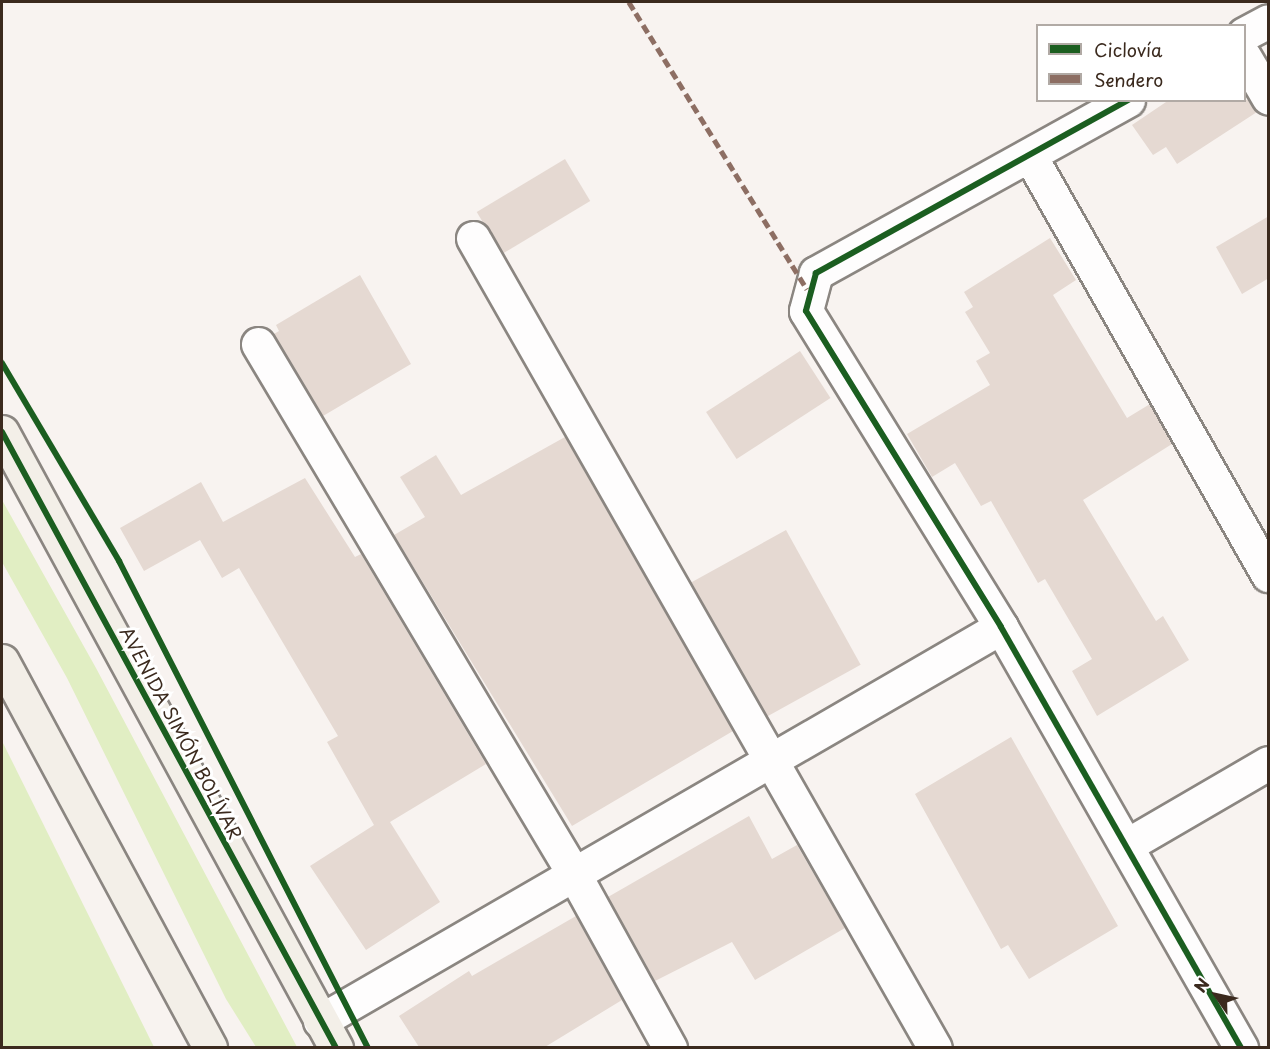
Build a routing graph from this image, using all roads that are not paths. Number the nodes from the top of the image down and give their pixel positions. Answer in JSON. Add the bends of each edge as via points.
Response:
{"nodes":[{"id":1,"x":1269,"y":21,"type":"edge"},
{"id":2,"x":1246,"y":33,"type":"edge"},
{"id":3,"x":1246,"y":58,"type":"edge"},
{"id":4,"x":1269,"y":96,"type":"edge"},
{"id":5,"x":1124,"y":102,"type":"edge"},
{"id":6,"x":1030,"y":156,"type":"junction"},
{"id":7,"x":473,"y":238,"type":"dead end"},
{"id":8,"x":258,"y":344,"type":"dead end"},
{"id":9,"x":2,"y":432,"type":"edge"},
{"id":10,"x":1269,"y":575,"type":"edge"},
{"id":11,"x":1001,"y":627,"type":"junction"},
{"id":12,"x":2,"y":661,"type":"edge"},
{"id":13,"x":768,"y":761,"type":"junction"},
{"id":14,"x":1269,"y":763,"type":"edge"},
{"id":15,"x":1129,"y":844,"type":"junction"},
{"id":16,"x":574,"y":874,"type":"junction"},
{"id":17,"x":328,"y":1034,"type":"edge"},
{"id":18,"x":210,"y":1047,"type":"edge"},
{"id":19,"x":670,"y":1047,"type":"edge"},
{"id":20,"x":935,"y":1047,"type":"edge"},
{"id":21,"x":1241,"y":1047,"type":"edge"}],
"edges":[{"from":1,"to":2,"type":"street"},
{"from":3,"to":4,"type":"street"},
{"from":5,"to":6,"type":"street"},
{"from":6,"to":10,"type":"street"},
{"from":6,"to":11,"type":"street","via":[[816,273],[807,289],[806,311]]},
{"from":7,"to":13,"type":"street"},
{"from":8,"to":16,"type":"street"},
{"from":9,"to":17,"type":"highway","name":"AVENIDA SIMÓN BOLÍVAR"},
{"from":11,"to":13,"type":"street"},
{"from":11,"to":15,"type":"street"},
{"from":12,"to":18,"type":"highway"},
{"from":13,"to":16,"type":"street"},
{"from":13,"to":20,"type":"street"},
{"from":14,"to":15,"type":"street"},
{"from":15,"to":21,"type":"street"},
{"from":16,"to":17,"type":"street"},
{"from":16,"to":19,"type":"street"}]}
